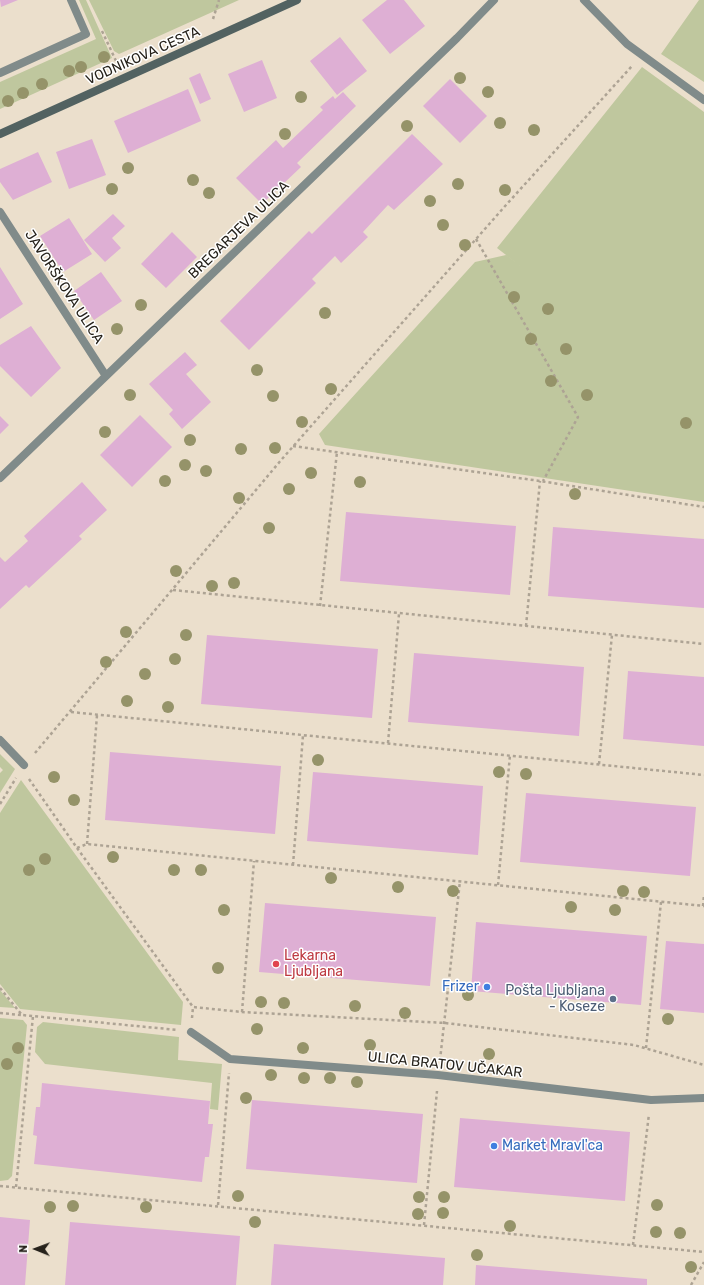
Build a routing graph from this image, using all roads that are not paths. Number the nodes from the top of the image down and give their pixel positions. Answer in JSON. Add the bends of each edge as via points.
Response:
{"nodes":[{"id":1,"x":71,"y":0,"type":"edge"},
{"id":2,"x":296,"y":0,"type":"edge"},
{"id":3,"x":494,"y":0,"type":"edge"},
{"id":4,"x":584,"y":0,"type":"edge"},
{"id":5,"x":0,"y":73,"type":"edge"},
{"id":6,"x":704,"y":100,"type":"edge"},
{"id":7,"x":0,"y":134,"type":"edge"},
{"id":8,"x":0,"y":212,"type":"edge"},
{"id":9,"x":106,"y":376,"type":"junction"},
{"id":10,"x":0,"y":478,"type":"edge"},
{"id":11,"x":0,"y":740,"type":"edge"},
{"id":12,"x":24,"y":765,"type":"road end"},
{"id":13,"x":191,"y":1032,"type":"road end"},
{"id":14,"x":704,"y":1098,"type":"edge"}],
"edges":[{"from":1,"to":5,"type":"street","via":[[86,34]]},
{"from":2,"to":7,"type":"street","name":"VODNIKOVA CESTA"},
{"from":3,"to":9,"type":"street","name":"BREGARJEVA ULICA"},
{"from":4,"to":6,"type":"street","via":[[628,44]]},
{"from":8,"to":9,"type":"street","name":"JAVORŠKOVA ULICA"},
{"from":9,"to":10,"type":"street","name":"BREGARJEVA ULICA"},
{"from":11,"to":12,"type":"street"},
{"from":13,"to":14,"type":"street","name":"ULICA BRATOV UČAKAR","via":[[230,1059],[438,1075],[650,1100]]}]}
